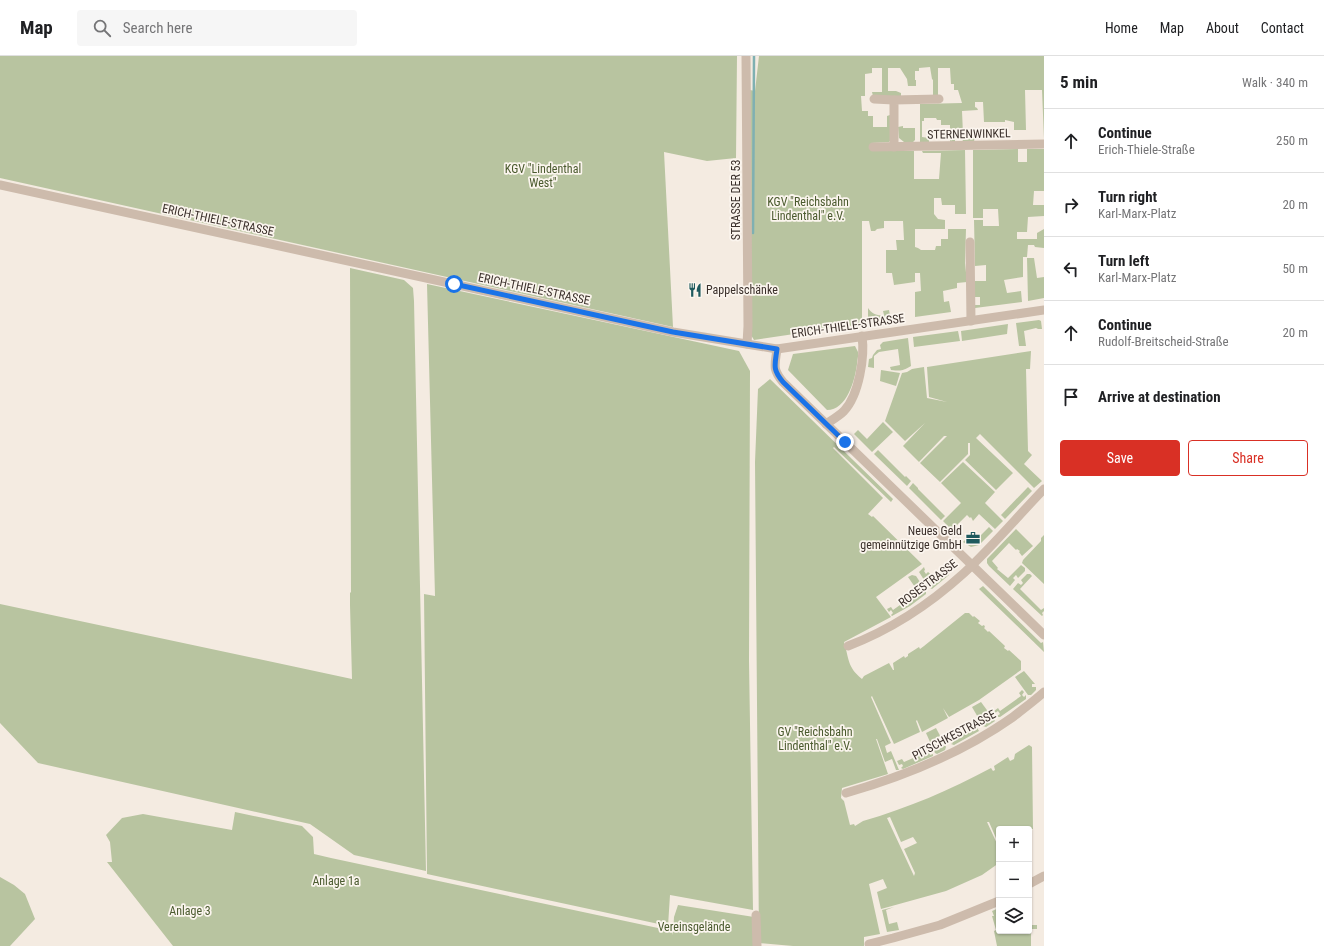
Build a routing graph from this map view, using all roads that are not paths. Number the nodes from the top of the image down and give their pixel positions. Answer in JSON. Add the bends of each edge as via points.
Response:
{"nodes":[{"id":1,"x":746,"y":56,"type":"edge"},
{"id":2,"x":939,"y":99,"type":"dead end"},
{"id":3,"x":874,"y":100,"type":"dead end"},
{"id":4,"x":894,"y":100,"type":"junction"},
{"id":5,"x":1044,"y":144,"type":"edge"},
{"id":6,"x":873,"y":147,"type":"dead end"},
{"id":7,"x":894,"y":147,"type":"junction"},
{"id":8,"x":0,"y":184,"type":"edge"},
{"id":9,"x":970,"y":242,"type":"dead end"},
{"id":10,"x":1044,"y":310,"type":"edge"},
{"id":11,"x":970,"y":321,"type":"junction"},
{"id":12,"x":862,"y":336,"type":"junction"},
{"id":13,"x":747,"y":344,"type":"junction"},
{"id":14,"x":777,"y":349,"type":"junction"},
{"id":15,"x":826,"y":424,"type":"junction"},
{"id":16,"x":1044,"y":489,"type":"edge"},
{"id":17,"x":971,"y":565,"type":"junction"},
{"id":18,"x":1044,"y":635,"type":"edge"},
{"id":19,"x":848,"y":646,"type":"dead end"},
{"id":20,"x":1044,"y":692,"type":"edge"},
{"id":21,"x":846,"y":793,"type":"dead end"},
{"id":22,"x":1044,"y":876,"type":"edge"},
{"id":23,"x":1032,"y":882,"type":"edge"},
{"id":24,"x":996,"y":902,"type":"edge"},
{"id":25,"x":756,"y":915,"type":"dead end"},
{"id":26,"x":869,"y":944,"type":"dead end"},
{"id":27,"x":757,"y":946,"type":"edge"}],
"edges":[{"from":1,"to":13,"type":"street","name":"STRASSE DER 53"},
{"from":2,"to":4,"type":"street"},
{"from":3,"to":4,"type":"street"},
{"from":4,"to":7,"type":"street"},
{"from":5,"to":7,"type":"street","name":"STERNENWINKEL"},
{"from":6,"to":7,"type":"street","name":"STERNENWINKEL"},
{"from":8,"to":13,"type":"street","name":"ERICH-THIELE-STRASSE","via":[[665,330]]},
{"from":9,"to":11,"type":"street"},
{"from":10,"to":11,"type":"street","name":"ERICH-THIELE-STRASSE"},
{"from":11,"to":12,"type":"street","name":"ERICH-THIELE-STRASSE"},
{"from":12,"to":14,"type":"street","name":"ERICH-THIELE-STRASSE"},
{"from":12,"to":15,"type":"street","via":[[862,363],[853,395],[843,411]]},
{"from":13,"to":14,"type":"street","name":"ERICH-THIELE-STRASSE"},
{"from":14,"to":15,"type":"street","via":[[776,374]]},
{"from":15,"to":17,"type":"street"},
{"from":16,"to":17,"type":"street","name":"ROSESTRASSE"},
{"from":17,"to":18,"type":"street"},
{"from":17,"to":19,"type":"street","name":"ROSESTRASSE","via":[[929,601],[879,632]]},
{"from":20,"to":21,"type":"street","name":"PITSCHKESTRASSE","via":[[1007,721],[944,758]]},
{"from":22,"to":23,"type":"street"},
{"from":24,"to":26,"type":"street","via":[[940,925]]},
{"from":25,"to":27,"type":"street"}]}
